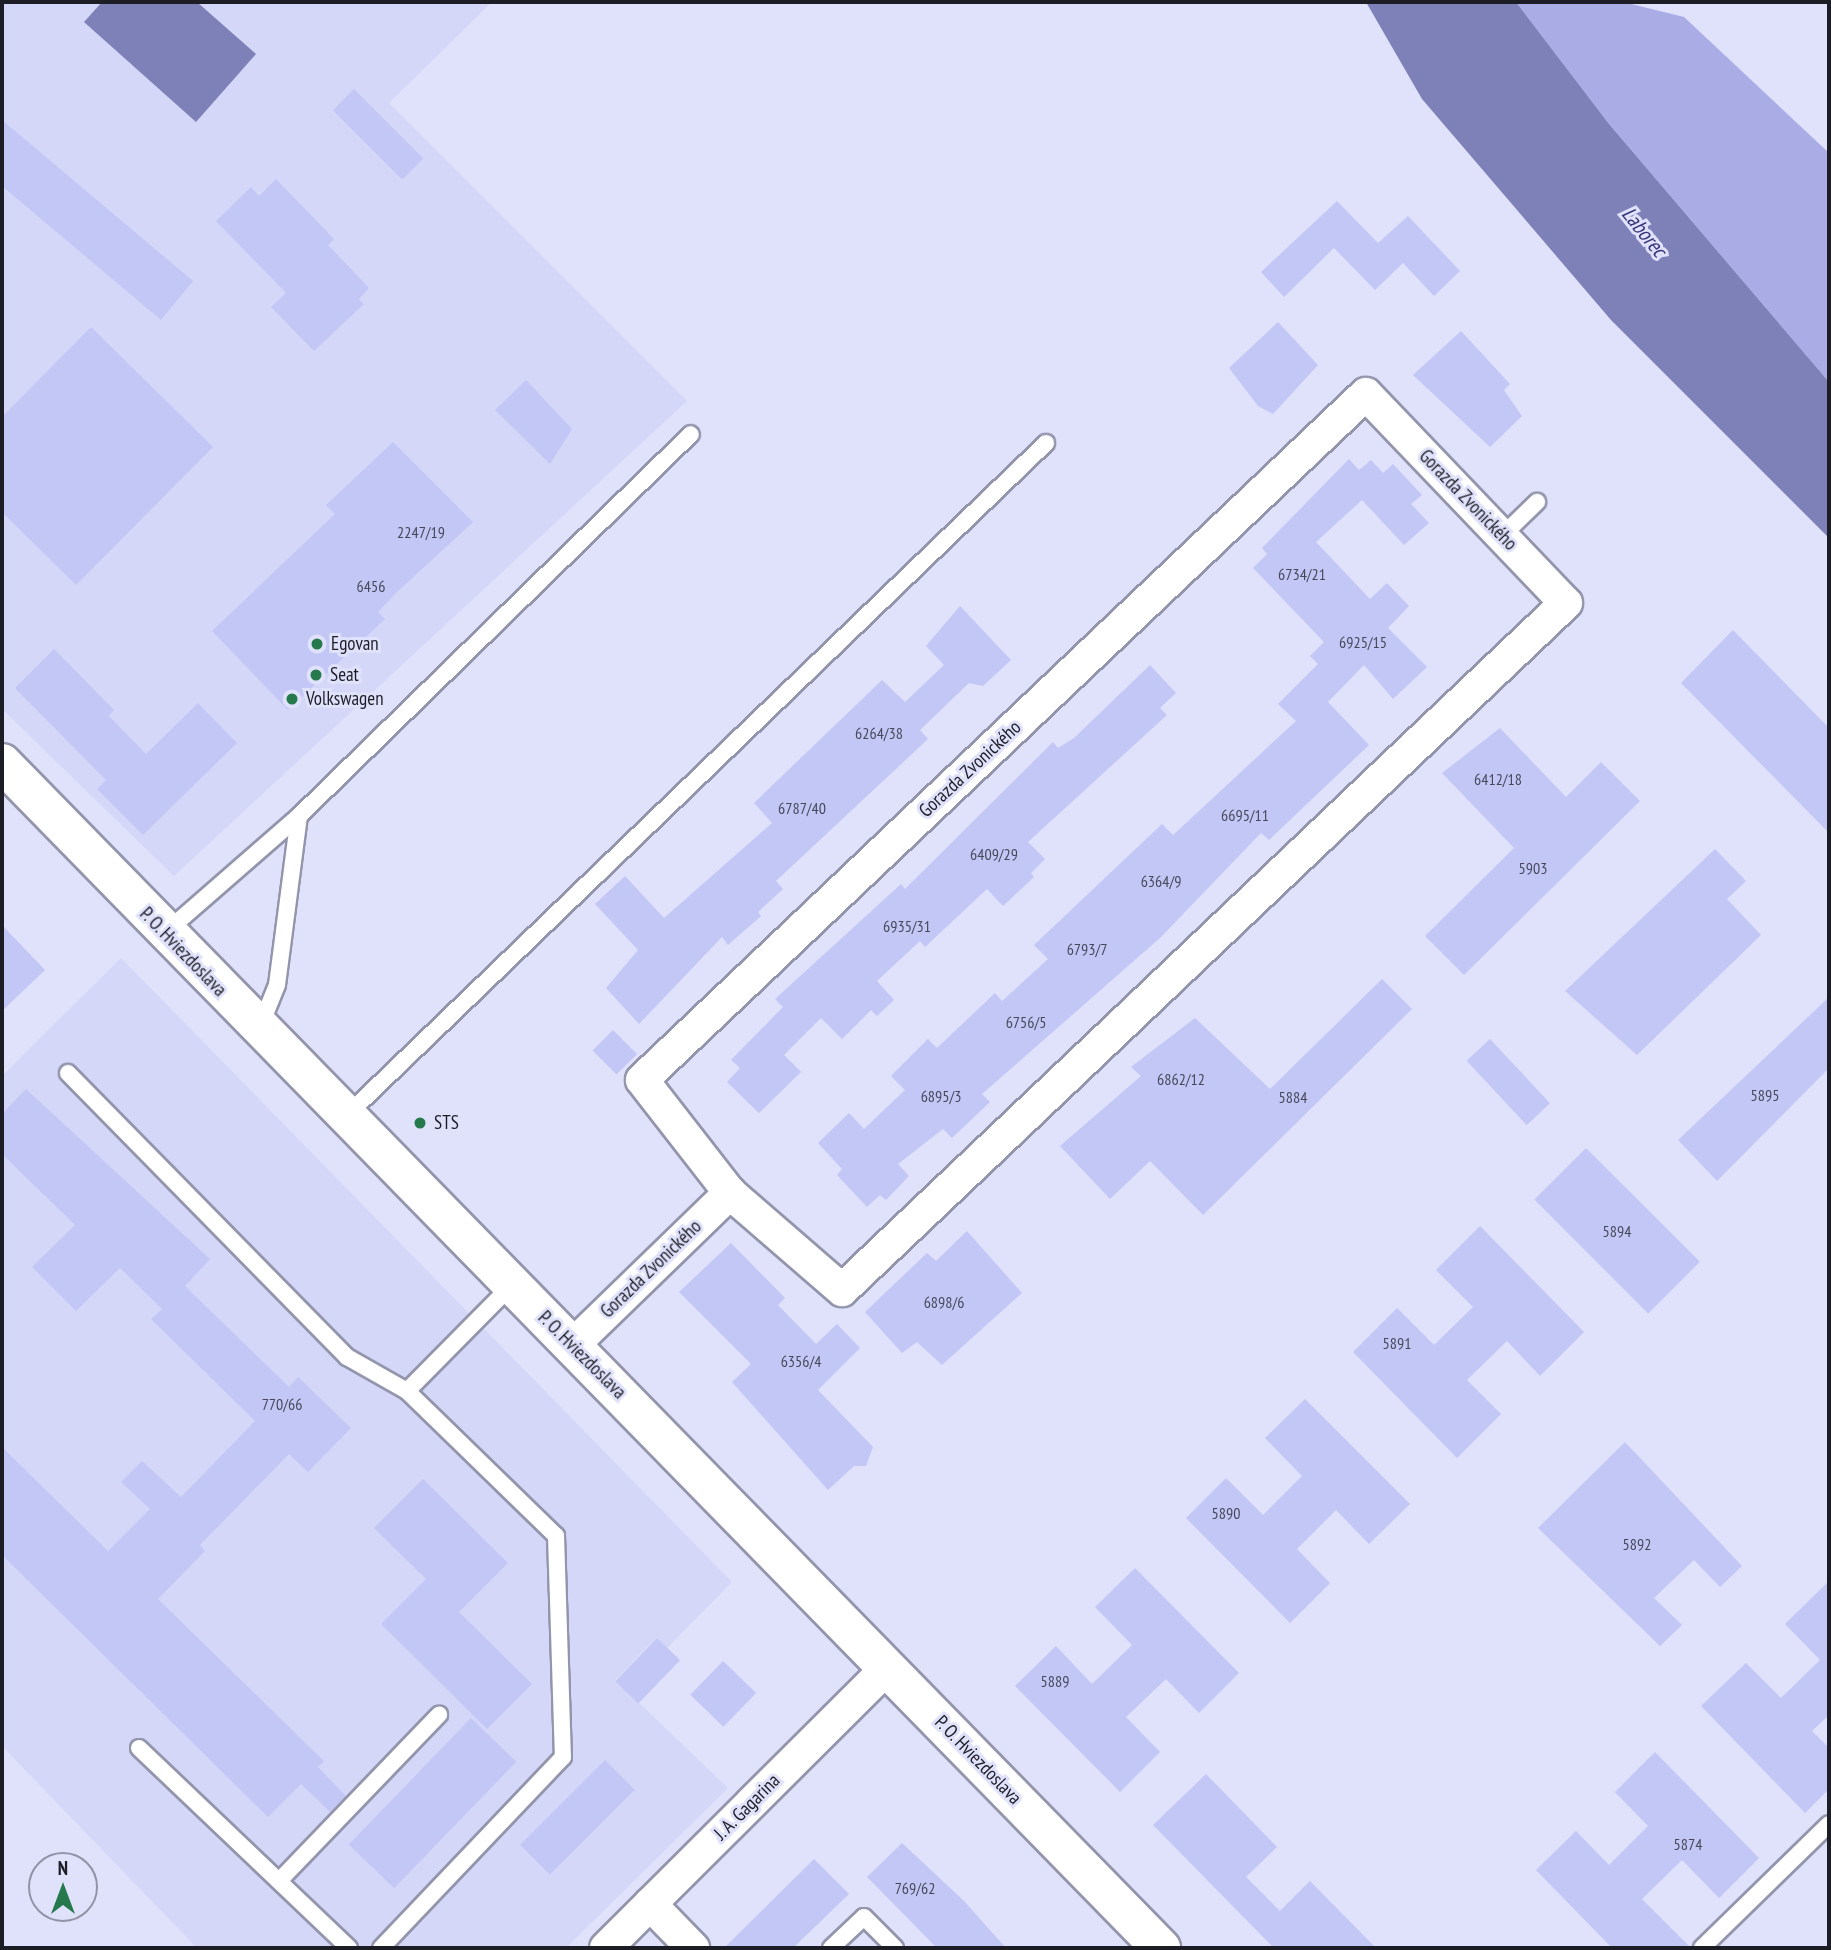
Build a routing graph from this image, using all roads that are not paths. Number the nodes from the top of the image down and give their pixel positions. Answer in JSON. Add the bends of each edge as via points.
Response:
{"nodes":[{"id":1,"x":691,"y":434,"type":"dead end"},
{"id":2,"x":1045,"y":443,"type":"dead end"},
{"id":3,"x":1537,"y":502,"type":"dead end"},
{"id":4,"x":1502,"y":536,"type":"junction"},
{"id":5,"x":2,"y":763,"type":"edge"},
{"id":6,"x":299,"y":816,"type":"junction"},
{"id":7,"x":165,"y":932,"type":"junction"},
{"id":8,"x":259,"y":1029,"type":"junction"},
{"id":9,"x":68,"y":1073,"type":"dead end"},
{"id":10,"x":346,"y":1116,"type":"junction"},
{"id":11,"x":730,"y":1193,"type":"junction"},
{"id":12,"x":513,"y":1284,"type":"junction"},
{"id":13,"x":573,"y":1345,"type":"junction"},
{"id":14,"x":407,"y":1391,"type":"junction"},
{"id":15,"x":888,"y":1667,"type":"junction"},
{"id":16,"x":439,"y":1715,"type":"dead end"},
{"id":17,"x":139,"y":1748,"type":"dead end"},
{"id":18,"x":1829,"y":1824,"type":"edge"},
{"id":19,"x":279,"y":1881,"type":"junction"},
{"id":20,"x":650,"y":1904,"type":"junction"},
{"id":21,"x":349,"y":1948,"type":"edge"},
{"id":22,"x":382,"y":1948,"type":"edge"},
{"id":23,"x":606,"y":1948,"type":"edge"},
{"id":24,"x":693,"y":1948,"type":"edge"},
{"id":25,"x":831,"y":1948,"type":"edge"},
{"id":26,"x":895,"y":1948,"type":"edge"},
{"id":27,"x":1161,"y":1948,"type":"edge"},
{"id":28,"x":1702,"y":1948,"type":"edge"}],
"edges":[{"from":1,"to":6,"type":"lane"},
{"from":2,"to":10,"type":"lane"},
{"from":3,"to":4,"type":"lane"},
{"from":4,"to":11,"type":"street","name":"Gorazda Zvonického","via":[[1566,603],[842,1290]]},
{"from":4,"to":11,"type":"street","name":"Gorazda Zvonického","via":[[1366,394],[642,1080]]},
{"from":5,"to":7,"type":"street","name":"P. O. Hviezdoslava"},
{"from":6,"to":7,"type":"lane"},
{"from":6,"to":8,"type":"lane","via":[[277,985]]},
{"from":7,"to":8,"type":"street","name":"P. O. Hviezdoslava"},
{"from":8,"to":10,"type":"street","name":"P. O. Hviezdoslava"},
{"from":9,"to":14,"type":"lane","via":[[347,1357]]},
{"from":10,"to":12,"type":"street","name":"P. O. Hviezdoslava"},
{"from":11,"to":13,"type":"street","name":"Gorazda Zvonického"},
{"from":12,"to":13,"type":"street","name":"P. O. Hviezdoslava"},
{"from":12,"to":14,"type":"lane"},
{"from":13,"to":15,"type":"street","name":"P. O. Hviezdoslava"},
{"from":14,"to":22,"type":"lane","via":[[556,1536],[563,1757]]},
{"from":15,"to":20,"type":"street","name":"J. A. Gagarina"},
{"from":15,"to":27,"type":"street","name":"P. O. Hviezdoslava"},
{"from":16,"to":19,"type":"lane"},
{"from":17,"to":19,"type":"lane"},
{"from":18,"to":28,"type":"lane"},
{"from":19,"to":21,"type":"lane"},
{"from":20,"to":23,"type":"street","name":"J. A. Gagarina"},
{"from":20,"to":24,"type":"street"},
{"from":25,"to":26,"type":"lane","via":[[864,1917]]}]}
